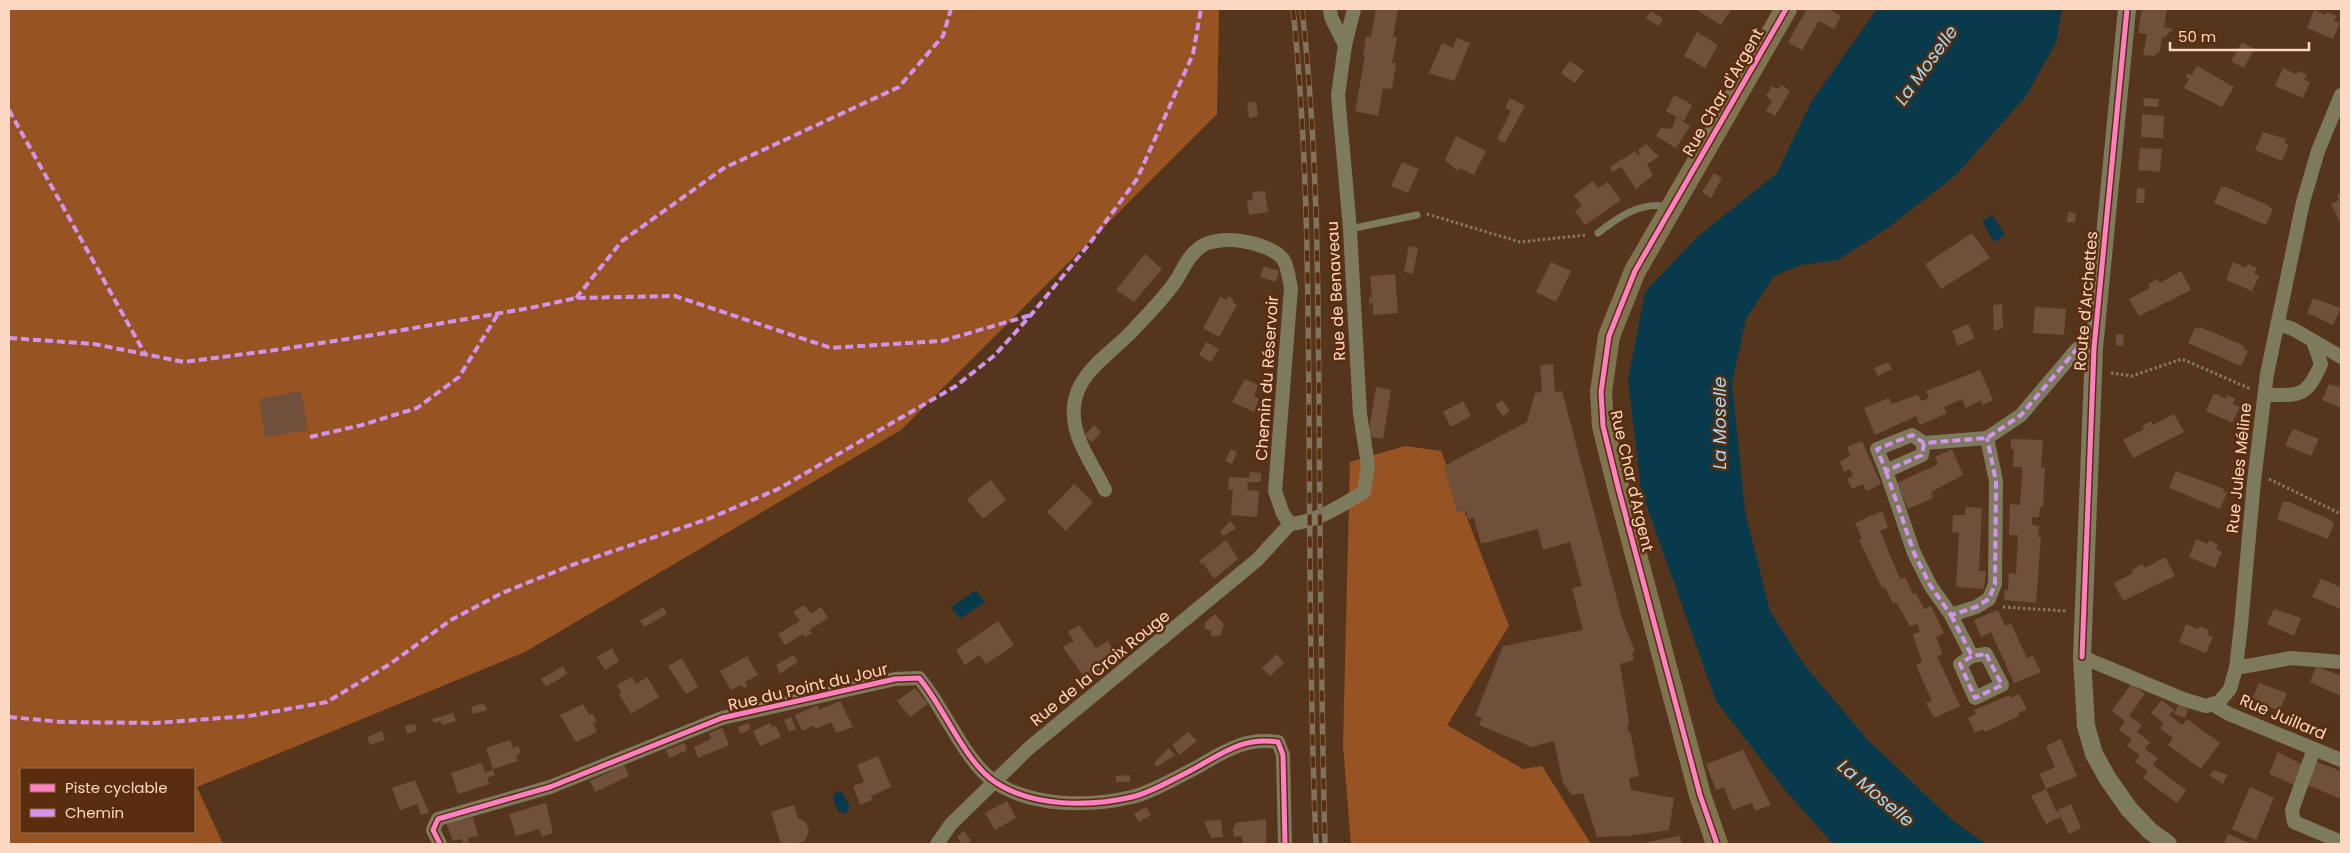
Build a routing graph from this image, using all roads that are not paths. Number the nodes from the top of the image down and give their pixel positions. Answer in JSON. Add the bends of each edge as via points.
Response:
{"nodes":[{"id":1,"x":1330,"y":9,"type":"edge"},
{"id":2,"x":1354,"y":9,"type":"edge"},
{"id":3,"x":1786,"y":9,"type":"edge"},
{"id":4,"x":2126,"y":9,"type":"edge"},
{"id":5,"x":1345,"y":45,"type":"junction"},
{"id":6,"x":2341,"y":95,"type":"edge"},
{"id":7,"x":1671,"y":207,"type":"junction"},
{"id":8,"x":1417,"y":215,"type":"road end"},
{"id":9,"x":1350,"y":229,"type":"junction"},
{"id":10,"x":1598,"y":233,"type":"road end"},
{"id":11,"x":2278,"y":324,"type":"junction"},
{"id":12,"x":2313,"y":341,"type":"junction"},
{"id":13,"x":2094,"y":348,"type":"junction"},
{"id":14,"x":2341,"y":357,"type":"edge"},
{"id":15,"x":2265,"y":395,"type":"junction"},
{"id":16,"x":1987,"y":438,"type":"junction"},
{"id":17,"x":1924,"y":443,"type":"junction"},
{"id":18,"x":1886,"y":471,"type":"junction"},
{"id":19,"x":1105,"y":490,"type":"dead end"},
{"id":20,"x":1290,"y":524,"type":"junction"},
{"id":21,"x":1951,"y":615,"type":"junction"},
{"id":22,"x":1972,"y":656,"type":"dead end"},
{"id":23,"x":2082,"y":657,"type":"junction"},
{"id":24,"x":2341,"y":662,"type":"edge"},
{"id":25,"x":2236,"y":668,"type":"junction"},
{"id":26,"x":2212,"y":704,"type":"junction"},
{"id":27,"x":2314,"y":749,"type":"junction"},
{"id":28,"x":2341,"y":760,"type":"edge"},
{"id":29,"x":995,"y":782,"type":"junction"},
{"id":30,"x":2341,"y":842,"type":"edge"},
{"id":31,"x":440,"y":844,"type":"edge"},
{"id":32,"x":937,"y":844,"type":"edge"},
{"id":33,"x":1285,"y":844,"type":"edge"},
{"id":34,"x":1717,"y":844,"type":"edge"},
{"id":35,"x":2168,"y":844,"type":"edge"}],
"edges":[{"from":1,"to":5,"type":"street"},
{"from":2,"to":5,"type":"street","name":"Rue de Benaveau"},
{"from":3,"to":7,"type":"main road","name":"Rue Char d'Argent"},
{"from":4,"to":13,"type":"street","name":"Route d'Archettes"},
{"from":5,"to":9,"type":"street","name":"Rue de Benaveau","via":[[1338,94]]},
{"from":6,"to":11,"type":"street","name":"Rue Jules Méline","via":[[2318,151],[2303,202]]},
{"from":7,"to":10,"type":"lane","via":[[1640,207],[1617,218]]},
{"from":7,"to":34,"type":"main road","name":"Rue Char d'Argent","via":[[1635,271],[1609,336],[1601,392],[1603,426],[1700,794]]},
{"from":8,"to":9,"type":"lane"},
{"from":9,"to":20,"type":"street","name":"Rue de Benaveau","via":[[1360,414],[1368,465],[1364,492],[1332,511]]},
{"from":11,"to":12,"type":"street"},
{"from":11,"to":15,"type":"street","name":"Rue Jules Méline"},
{"from":12,"to":14,"type":"street"},
{"from":12,"to":15,"type":"street","via":[[2321,364],[2312,385],[2296,395]]},
{"from":13,"to":16,"type":"street","via":[[2077,349],[2022,415]]},
{"from":13,"to":23,"type":"street","name":"Route d'Archettes"},
{"from":15,"to":25,"type":"street","name":"Rue Jules Méline"},
{"from":16,"to":17,"type":"street"},
{"from":16,"to":21,"type":"street","via":[[1996,481],[1995,584],[1989,599]]},
{"from":17,"to":18,"type":"street","via":[[1922,455]]},
{"from":17,"to":18,"type":"street","via":[[1912,435],[1878,449]]},
{"from":18,"to":21,"type":"street","via":[[1914,553],[1930,585]]},
{"from":19,"to":20,"type":"street","name":"Chemin du Réservoir","via":[[1073,424],[1079,385],[1134,330],[1175,282],[1190,256],[1200,246],[1211,242],[1249,242],[1270,248],[1284,260],[1291,288],[1275,491]]},
{"from":20,"to":29,"type":"street","name":"Rue de la Croix Rouge","via":[[1257,560],[1029,748]]},
{"from":21,"to":22,"type":"street"},
{"from":23,"to":26,"type":"street","via":[[2183,699],[2206,706]]},
{"from":23,"to":35,"type":"street","name":"Route d'Archettes","via":[[2086,726],[2094,754],[2129,809]]},
{"from":24,"to":25,"type":"street","via":[[2291,658]]},
{"from":25,"to":26,"type":"street","name":"Rue Jules Méline","via":[[2230,689],[2219,702]]},
{"from":26,"to":27,"type":"street","name":"Rue Juillard"},
{"from":27,"to":28,"type":"street","name":"Rue Juillard"},
{"from":27,"to":30,"type":"street","via":[[2292,810],[2294,822]]},
{"from":29,"to":31,"type":"street","name":"Rue du Point du Jour","via":[[976,764],[919,678],[895,680],[722,718],[550,787],[438,819],[433,830]]},
{"from":29,"to":32,"type":"street","name":"Rue de la Croix Rouge","via":[[951,824]]},
{"from":29,"to":33,"type":"street","via":[[1028,797],[1081,804],[1133,797],[1238,744],[1263,740],[1278,742],[1283,755]]}]}
